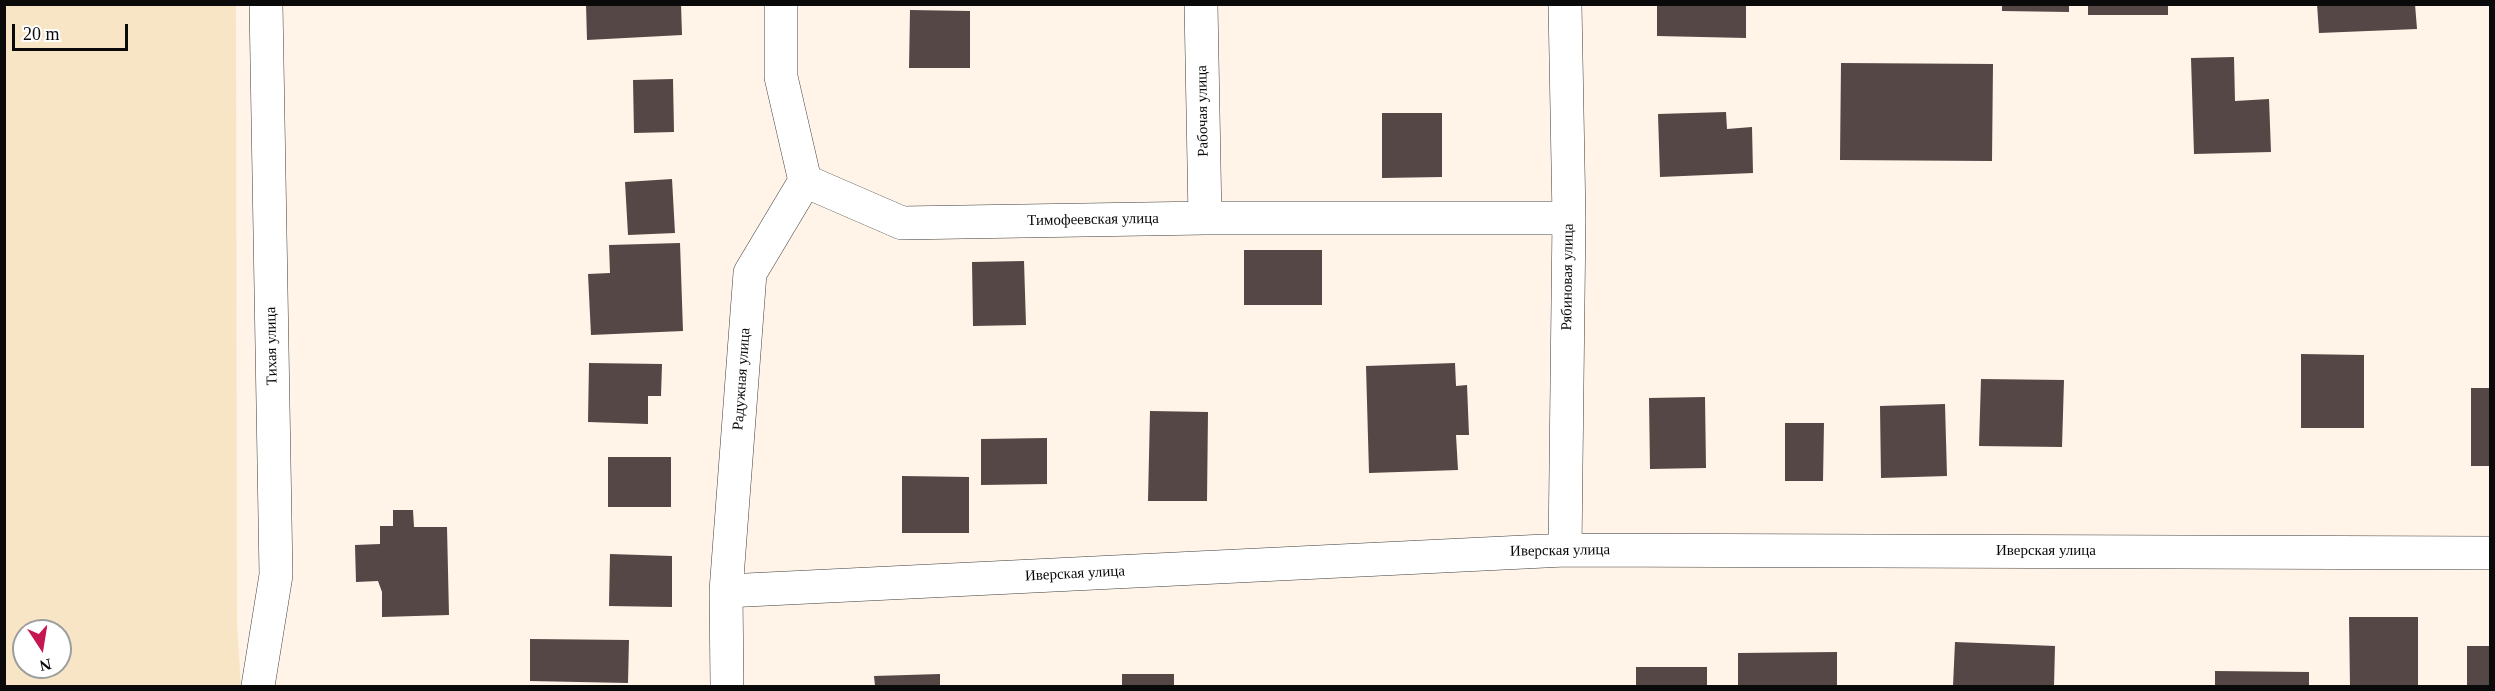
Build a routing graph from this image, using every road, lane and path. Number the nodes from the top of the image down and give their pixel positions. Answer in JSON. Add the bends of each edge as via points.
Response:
{"nodes":[{"id":1,"x":266,"y":4,"type":"edge"},
{"id":2,"x":781,"y":4,"type":"edge"},
{"id":3,"x":1202,"y":4,"type":"edge"},
{"id":4,"x":1566,"y":4,"type":"edge"},
{"id":5,"x":805,"y":181,"type":"junction"},
{"id":6,"x":1205,"y":218,"type":"junction"},
{"id":7,"x":1569,"y":218,"type":"junction"},
{"id":8,"x":1565,"y":550,"type":"junction"},
{"id":9,"x":2490,"y":552,"type":"edge"},
{"id":10,"x":726,"y":591,"type":"junction"},
{"id":11,"x":258,"y":687,"type":"edge"},
{"id":12,"x":728,"y":687,"type":"edge"}],
"edges":[{"from":1,"to":11,"type":"street","name":"Тихая улица","via":[[276,574]]},
{"from":2,"to":5,"type":"street","via":[[781,77]]},
{"from":3,"to":6,"type":"street","name":"Рабочая улица"},
{"from":4,"to":7,"type":"street","name":"Рябиновая улица"},
{"from":5,"to":6,"type":"street","name":"Тимофеевская улица","via":[[902,223]]},
{"from":5,"to":10,"type":"street","name":"Радужная улица","via":[[750,273]]},
{"from":6,"to":7,"type":"street","name":"Тимофеевская улица"},
{"from":7,"to":8,"type":"street","name":"Рябиновая улица"},
{"from":8,"to":9,"type":"street","name":"Иверская улица"},
{"from":8,"to":10,"type":"street","name":"Иверская улица"},
{"from":10,"to":12,"type":"street"}]}
